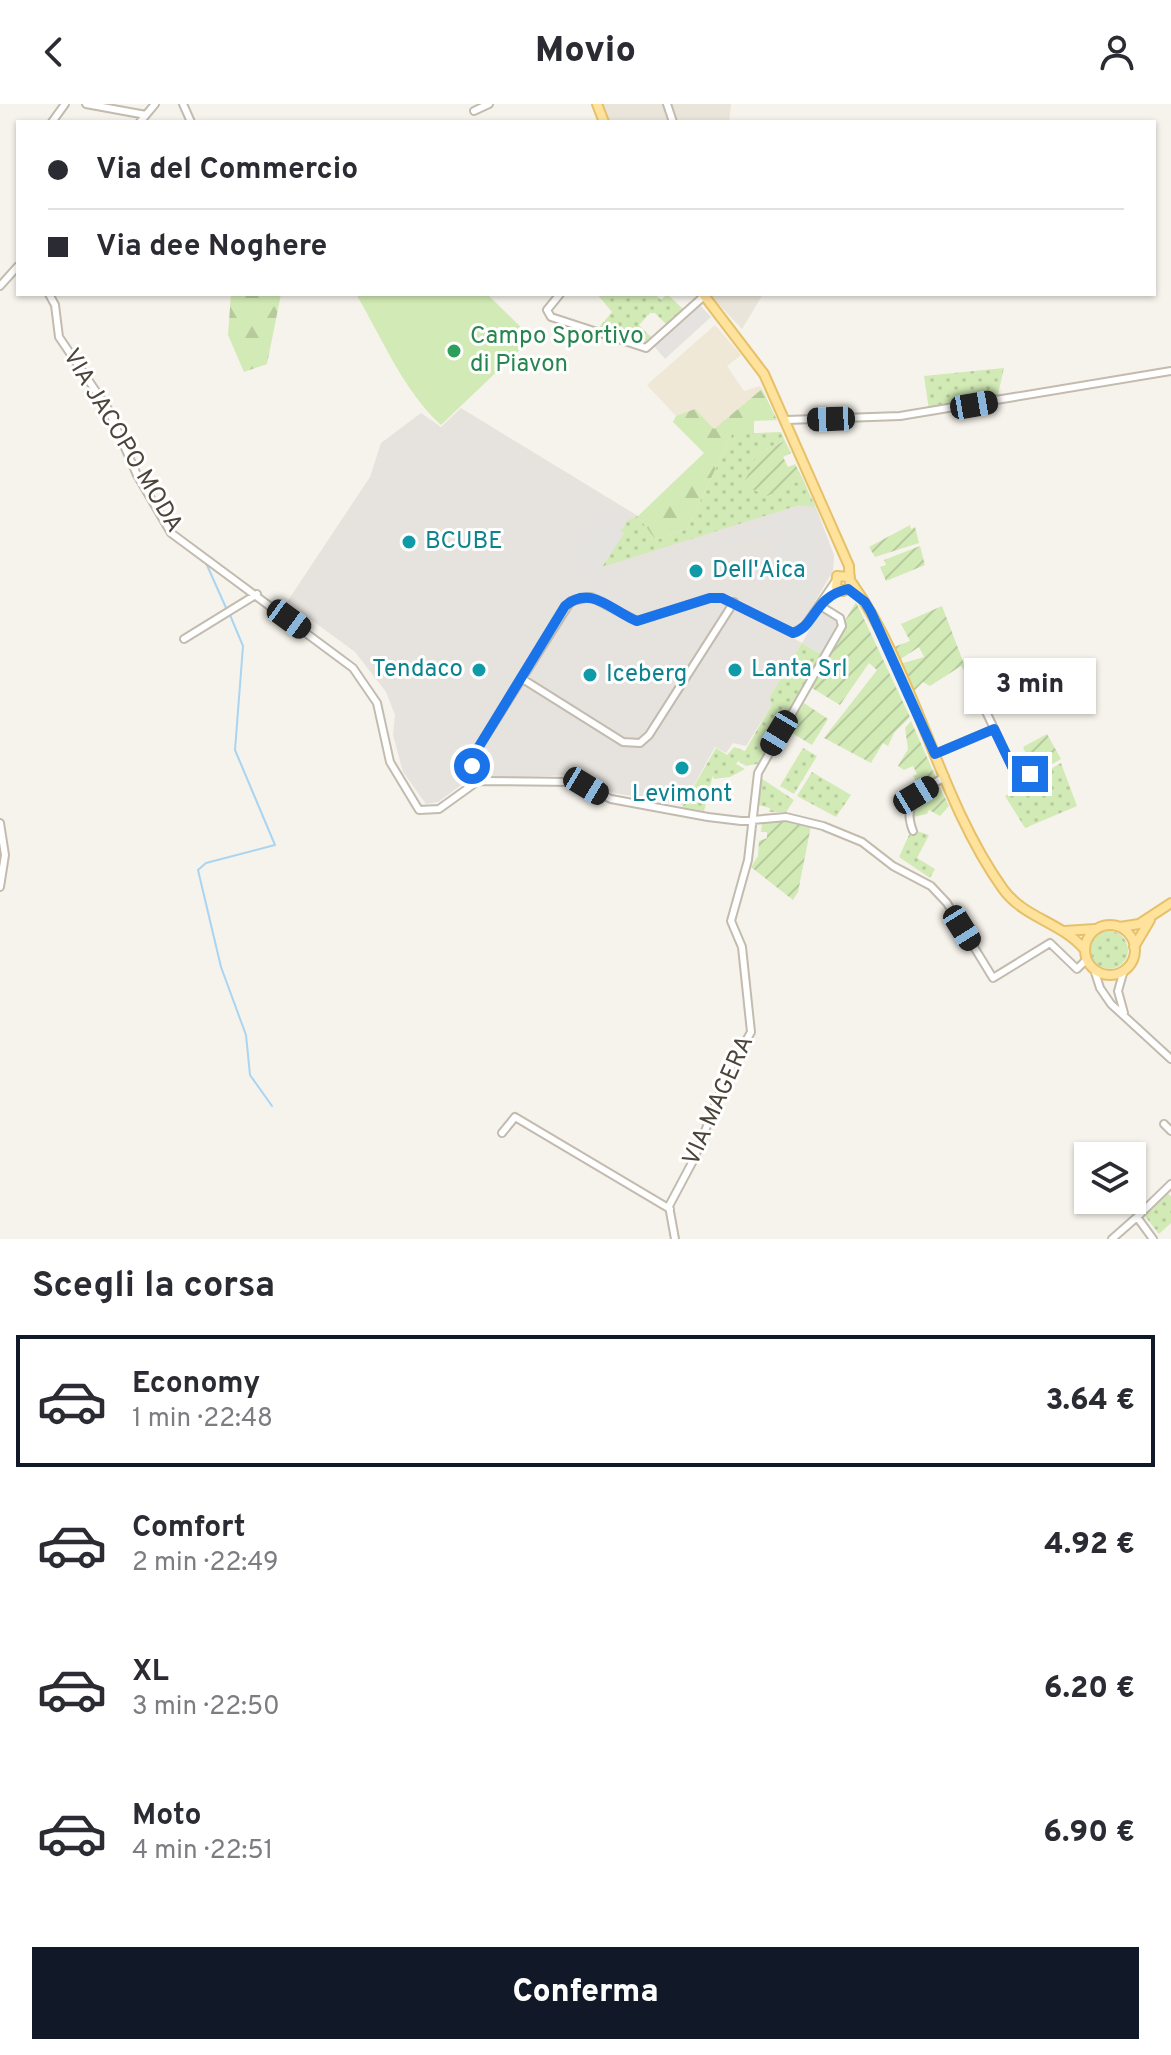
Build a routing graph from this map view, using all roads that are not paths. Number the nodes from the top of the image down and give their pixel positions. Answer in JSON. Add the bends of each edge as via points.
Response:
{"nodes":[{"id":1,"x":86,"y":104,"type":"edge"},
{"id":2,"x":155,"y":104,"type":"edge"},
{"id":3,"x":489,"y":104,"type":"edge"},
{"id":4,"x":474,"y":111,"type":"dead end"},
{"id":5,"x":146,"y":115,"type":"junction"},
{"id":6,"x":142,"y":120,"type":"edge"},
{"id":7,"x":16,"y":268,"type":"edge"},
{"id":8,"x":0,"y":286,"type":"edge"},
{"id":9,"x":50,"y":296,"type":"edge"},
{"id":10,"x":558,"y":296,"type":"edge"},
{"id":11,"x":702,"y":296,"type":"edge"},
{"id":12,"x":704,"y":296,"type":"edge"},
{"id":13,"x":1171,"y":371,"type":"edge"},
{"id":14,"x":787,"y":420,"type":"junction"},
{"id":15,"x":844,"y":583,"type":"junction"},
{"id":16,"x":257,"y":594,"type":"junction"},
{"id":17,"x":734,"y":602,"type":"junction"},
{"id":18,"x":819,"y":605,"type":"junction"},
{"id":19,"x":184,"y":639,"type":"dead end"},
{"id":20,"x":521,"y":678,"type":"junction"},
{"id":21,"x":971,"y":680,"type":"dead end"},
{"id":22,"x":994,"y":729,"type":"junction"},
{"id":23,"x":935,"y":754,"type":"junction"},
{"id":24,"x":472,"y":766,"type":"dead end"},
{"id":25,"x":1028,"y":767,"type":"dead end"},
{"id":26,"x":945,"y":777,"type":"junction"},
{"id":27,"x":751,"y":821,"type":"junction"},
{"id":28,"x":0,"y":823,"type":"edge"},
{"id":29,"x":913,"y":831,"type":"dead end"},
{"id":30,"x":0,"y":887,"type":"edge"},
{"id":31,"x":1171,"y":903,"type":"edge"},
{"id":32,"x":1151,"y":918,"type":"junction"},
{"id":33,"x":1120,"y":927,"type":"junction"},
{"id":34,"x":1096,"y":929,"type":"junction"},
{"id":35,"x":1065,"y":931,"type":"junction"},
{"id":36,"x":1134,"y":947,"type":"junction"},
{"id":37,"x":1086,"y":955,"type":"junction"},
{"id":38,"x":1094,"y":969,"type":"junction"},
{"id":39,"x":1124,"y":970,"type":"junction"},
{"id":40,"x":1124,"y":1013,"type":"junction"},
{"id":41,"x":1171,"y":1059,"type":"edge"},
{"id":42,"x":1164,"y":1124,"type":"dead end"},
{"id":43,"x":1171,"y":1131,"type":"edge"},
{"id":44,"x":502,"y":1133,"type":"dead end"},
{"id":45,"x":1171,"y":1184,"type":"edge"},
{"id":46,"x":670,"y":1209,"type":"junction"},
{"id":47,"x":1137,"y":1217,"type":"junction"},
{"id":48,"x":675,"y":1239,"type":"edge"},
{"id":49,"x":1112,"y":1239,"type":"edge"},
{"id":50,"x":1153,"y":1239,"type":"edge"}],
"edges":[{"from":1,"to":5,"type":"street"},
{"from":2,"to":5,"type":"street"},
{"from":3,"to":4,"type":"street"},
{"from":5,"to":6,"type":"street"},
{"from":7,"to":8,"type":"street"},
{"from":9,"to":16,"type":"street","name":"VIA JACOPO MODA","via":[[59,337],[108,409],[137,475],[171,533]]},
{"from":10,"to":11,"type":"street","via":[[547,310],[551,317],[646,348]]},
{"from":12,"to":14,"type":"main road","via":[[755,359]]},
{"from":13,"to":14,"type":"street","via":[[900,416]]},
{"from":14,"to":15,"type":"main road","via":[[843,553]]},
{"from":15,"to":18,"type":"street"},
{"from":15,"to":23,"type":"main road","via":[[865,602]]},
{"from":16,"to":19,"type":"street"},
{"from":16,"to":27,"type":"street","name":"VIA JACOPO MODA","via":[[345,659],[366,684],[383,721],[392,769],[419,810],[439,809],[478,781],[574,782],[611,799]]},
{"from":17,"to":18,"type":"street","via":[[793,633]]},
{"from":17,"to":20,"type":"street","via":[[710,598],[637,621],[594,598],[577,598],[565,606]]},
{"from":17,"to":20,"type":"street","via":[[640,743],[623,742]]},
{"from":18,"to":27,"type":"street","via":[[840,618],[842,626],[762,763]]},
{"from":20,"to":24,"type":"street"},
{"from":21,"to":22,"type":"street"},
{"from":22,"to":23,"type":"street"},
{"from":22,"to":25,"type":"street","via":[[1017,777],[1030,776]]},
{"from":23,"to":26,"type":"main road"},
{"from":26,"to":29,"type":"street","via":[[912,800],[908,816]]},
{"from":26,"to":35,"type":"main road","via":[[983,857],[1012,900],[1031,916]]},
{"from":27,"to":37,"type":"street","name":"VIA JACOPO MODA","via":[[786,817],[847,835],[931,886],[993,978],[1050,943],[1077,969]]},
{"from":27,"to":46,"type":"street","name":"VIA MAGERA","via":[[748,860],[731,921],[742,947],[751,1032]]},
{"from":28,"to":30,"type":"street","via":[[5,855]]},
{"from":31,"to":32,"type":"main road"},
{"from":32,"to":33,"type":"main road"},
{"from":32,"to":36,"type":"main road"},
{"from":33,"to":34,"type":"main road"},
{"from":33,"to":36,"type":"main road"},
{"from":34,"to":35,"type":"main road"},
{"from":34,"to":37,"type":"main road"},
{"from":35,"to":37,"type":"main road"},
{"from":36,"to":39,"type":"main road"},
{"from":37,"to":38,"type":"main road"},
{"from":38,"to":39,"type":"main road","via":[[1109,974]]},
{"from":38,"to":40,"type":"street","via":[[1104,995]]},
{"from":39,"to":40,"type":"street","via":[[1118,991]]},
{"from":40,"to":41,"type":"street"},
{"from":42,"to":43,"type":"street"},
{"from":44,"to":46,"type":"street","via":[[515,1117]]},
{"from":45,"to":47,"type":"street"},
{"from":46,"to":48,"type":"street"},
{"from":47,"to":49,"type":"street"},
{"from":47,"to":50,"type":"street"}]}
